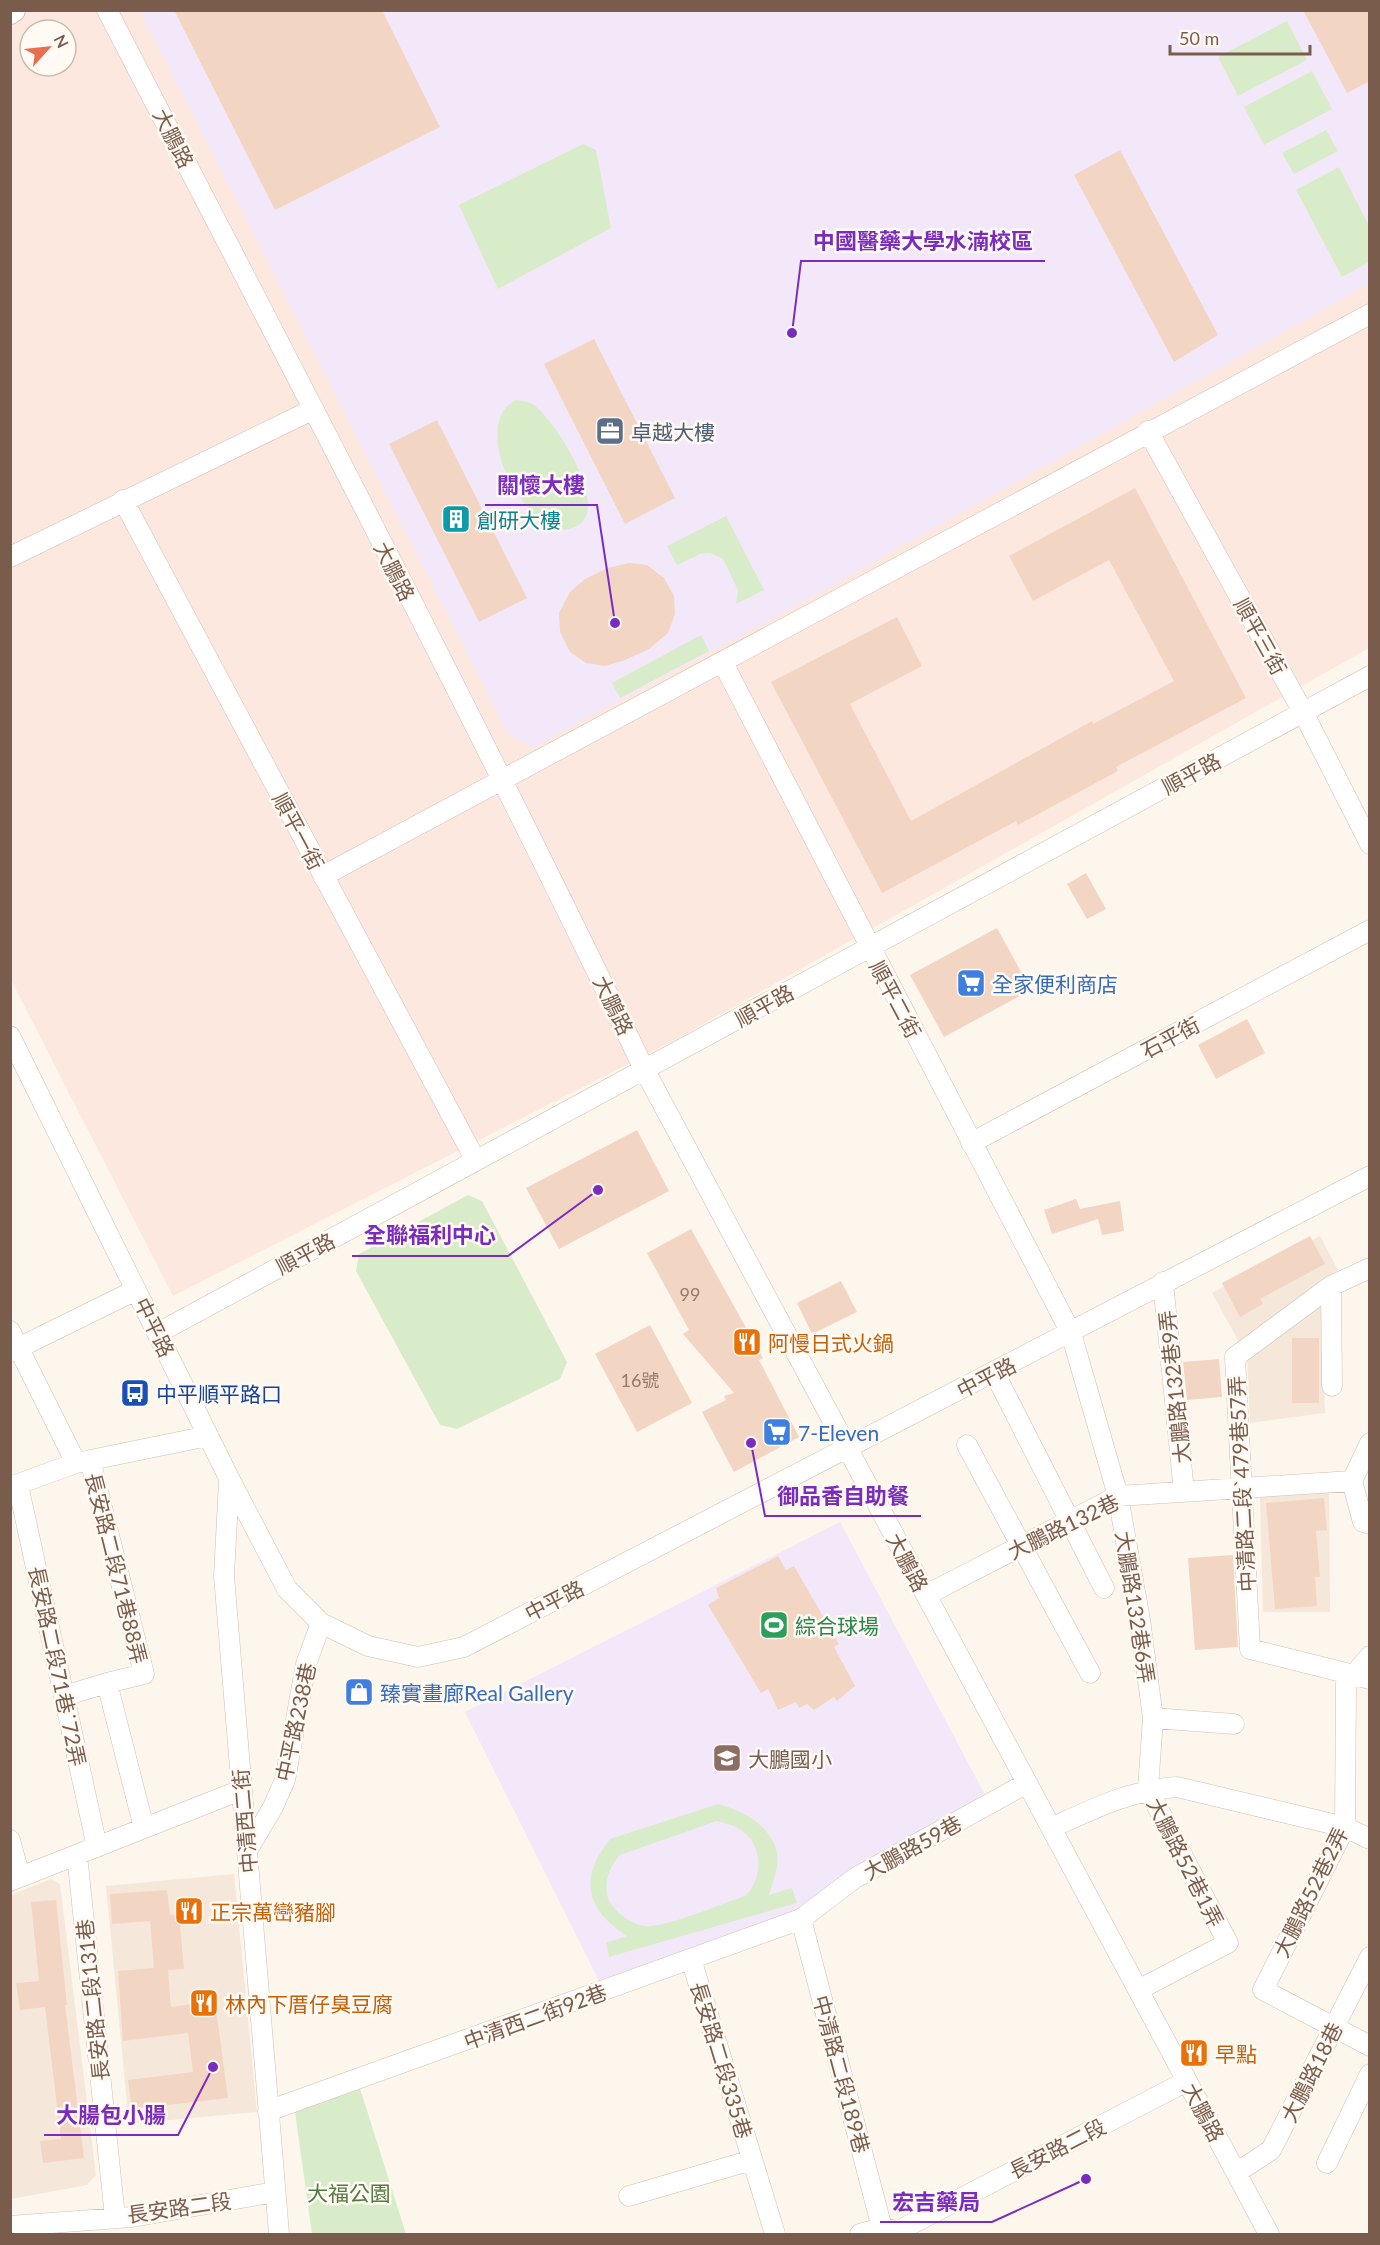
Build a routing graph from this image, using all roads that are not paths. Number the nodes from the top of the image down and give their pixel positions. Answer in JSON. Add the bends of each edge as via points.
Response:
{"nodes":[{"id":1,"x":107,"y":10,"type":"edge"},
{"id":2,"x":1370,"y":314,"type":"edge"},
{"id":3,"x":314,"y":409,"type":"junction"},
{"id":4,"x":1148,"y":430,"type":"junction"},
{"id":5,"x":123,"y":500,"type":"junction"},
{"id":6,"x":10,"y":557,"type":"edge"},
{"id":7,"x":723,"y":663,"type":"junction"},
{"id":8,"x":1370,"y":676,"type":"edge"},
{"id":9,"x":1303,"y":712,"type":"junction"},
{"id":10,"x":502,"y":782,"type":"junction"},
{"id":11,"x":1370,"y":844,"type":"edge"},
{"id":12,"x":323,"y":876,"type":"junction"},
{"id":13,"x":1370,"y":930,"type":"edge"},
{"id":14,"x":869,"y":948,"type":"junction"},
{"id":15,"x":10,"y":1036,"type":"edge"},
{"id":16,"x":644,"y":1069,"type":"junction"},
{"id":17,"x":971,"y":1143,"type":"junction"},
{"id":18,"x":476,"y":1161,"type":"junction"},
{"id":19,"x":1370,"y":1176,"type":"edge"},
{"id":20,"x":1370,"y":1268,"type":"edge"},
{"id":21,"x":1164,"y":1282,"type":"junction"},
{"id":22,"x":1331,"y":1286,"type":"junction"},
{"id":23,"x":136,"y":1290,"type":"junction"},
{"id":24,"x":158,"y":1333,"type":"junction"},
{"id":25,"x":1071,"y":1333,"type":"junction"},
{"id":26,"x":13,"y":1343,"type":"edge"},
{"id":27,"x":994,"y":1372,"type":"junction"},
{"id":28,"x":1332,"y":1386,"type":"dead end"},
{"id":29,"x":208,"y":1436,"type":"junction"},
{"id":30,"x":1370,"y":1443,"type":"edge"},
{"id":31,"x":967,"y":1445,"type":"dead end"},
{"id":32,"x":847,"y":1448,"type":"junction"},
{"id":33,"x":83,"y":1461,"type":"junction"},
{"id":34,"x":229,"y":1478,"type":"junction"},
{"id":35,"x":1352,"y":1481,"type":"junction"},
{"id":36,"x":14,"y":1486,"type":"edge"},
{"id":37,"x":1242,"y":1488,"type":"junction"},
{"id":38,"x":1184,"y":1492,"type":"junction"},
{"id":39,"x":1118,"y":1496,"type":"junction"},
{"id":40,"x":1070,"y":1521,"type":"junction"},
{"id":41,"x":1370,"y":1524,"type":"edge"},
{"id":42,"x":1021,"y":1546,"type":"junction"},
{"id":43,"x":1104,"y":1588,"type":"dead end"},
{"id":44,"x":926,"y":1595,"type":"junction"},
{"id":45,"x":321,"y":1623,"type":"junction"},
{"id":46,"x":1370,"y":1656,"type":"edge"},
{"id":47,"x":1089,"y":1673,"type":"dead end"},
{"id":48,"x":1362,"y":1678,"type":"edge"},
{"id":49,"x":107,"y":1683,"type":"junction"},
{"id":50,"x":64,"y":1696,"type":"junction"},
{"id":51,"x":1153,"y":1718,"type":"junction"},
{"id":52,"x":1234,"y":1724,"type":"dead end"},
{"id":53,"x":1027,"y":1783,"type":"junction"},
{"id":54,"x":1148,"y":1789,"type":"junction"},
{"id":55,"x":242,"y":1790,"type":"junction"},
{"id":56,"x":1345,"y":1827,"type":"junction"},
{"id":57,"x":144,"y":1828,"type":"junction"},
{"id":58,"x":1051,"y":1828,"type":"junction"},
{"id":59,"x":1370,"y":1839,"type":"edge"},
{"id":60,"x":10,"y":1840,"type":"edge"},
{"id":61,"x":98,"y":1847,"type":"junction"},
{"id":62,"x":246,"y":1851,"type":"junction"},
{"id":63,"x":77,"y":1855,"type":"junction"},
{"id":64,"x":15,"y":1879,"type":"edge"},
{"id":65,"x":801,"y":1919,"type":"junction"},
{"id":66,"x":1370,"y":1956,"type":"edge"},
{"id":67,"x":691,"y":1959,"type":"junction"},
{"id":68,"x":1138,"y":1990,"type":"junction"},
{"id":69,"x":1334,"y":2027,"type":"junction"},
{"id":70,"x":1370,"y":2046,"type":"edge"},
{"id":71,"x":1370,"y":2074,"type":"edge"},
{"id":72,"x":1187,"y":2081,"type":"junction"},
{"id":73,"x":268,"y":2111,"type":"junction"},
{"id":74,"x":752,"y":2160,"type":"junction"},
{"id":75,"x":1327,"y":2163,"type":"dead end"},
{"id":76,"x":1236,"y":2173,"type":"junction"},
{"id":77,"x":275,"y":2192,"type":"junction"},
{"id":78,"x":629,"y":2196,"type":"dead end"},
{"id":79,"x":116,"y":2217,"type":"junction"},
{"id":80,"x":10,"y":2226,"type":"edge"},
{"id":81,"x":882,"y":2228,"type":"junction"},
{"id":82,"x":279,"y":2235,"type":"edge"},
{"id":83,"x":775,"y":2235,"type":"edge"},
{"id":84,"x":860,"y":2235,"type":"edge"},
{"id":85,"x":1269,"y":2235,"type":"edge"}],
"edges":[{"from":1,"to":3,"type":"street","name":"大鵬路"},
{"from":2,"to":4,"type":"street"},
{"from":3,"to":5,"type":"street"},
{"from":3,"to":10,"type":"street","name":"大鵬路"},
{"from":4,"to":7,"type":"street"},
{"from":4,"to":9,"type":"street","name":"順平三街"},
{"from":5,"to":6,"type":"street"},
{"from":5,"to":12,"type":"street","name":"順平一街"},
{"from":7,"to":10,"type":"street"},
{"from":7,"to":14,"type":"street","name":"順平二街"},
{"from":8,"to":9,"type":"street","name":"順平路"},
{"from":9,"to":11,"type":"street","name":"順平三街"},
{"from":9,"to":14,"type":"street","name":"順平路"},
{"from":10,"to":12,"type":"street"},
{"from":10,"to":16,"type":"street","name":"大鵬路"},
{"from":12,"to":18,"type":"street","name":"順平一街"},
{"from":13,"to":17,"type":"street","name":"石平街"},
{"from":14,"to":16,"type":"street","name":"順平路"},
{"from":14,"to":17,"type":"street","name":"順平二街"},
{"from":15,"to":23,"type":"street","name":"中平路"},
{"from":16,"to":18,"type":"street","name":"順平路"},
{"from":16,"to":32,"type":"street","name":"大鵬路"},
{"from":17,"to":25,"type":"street","name":"順平二街"},
{"from":18,"to":24,"type":"street","name":"順平路"},
{"from":19,"to":21,"type":"street","name":"中平路"},
{"from":20,"to":22,"type":"street","name":"中清路二段ˋ479巷57弄"},
{"from":21,"to":25,"type":"street","name":"中平路"},
{"from":21,"to":38,"type":"street","name":"大鵬路132巷9弄"},
{"from":22,"to":28,"type":"street"},
{"from":22,"to":37,"type":"street","name":"中清路二段ˋ479巷57弄","via":[[1235,1357]]},
{"from":23,"to":24,"type":"street","name":"中平路"},
{"from":23,"to":26,"type":"street"},
{"from":24,"to":29,"type":"street","name":"中平路"},
{"from":25,"to":27,"type":"street","name":"中平路"},
{"from":25,"to":39,"type":"street","name":"大鵬路132巷6弄"},
{"from":26,"to":33,"type":"street"},
{"from":27,"to":32,"type":"street","name":"中平路"},
{"from":27,"to":40,"type":"street"},
{"from":29,"to":33,"type":"street"},
{"from":29,"to":34,"type":"street","name":"中平路"},
{"from":30,"to":35,"type":"street"},
{"from":31,"to":42,"type":"street"},
{"from":32,"to":44,"type":"street","name":"大鵬路"},
{"from":32,"to":45,"type":"street","name":"中平路","via":[[448,1653],[418,1657],[368,1646]]},
{"from":33,"to":36,"type":"street"},
{"from":33,"to":49,"type":"street","name":"長安路二段71巷88弄","via":[[144,1674]]},
{"from":34,"to":45,"type":"street","name":"中平路","via":[[276,1572],[301,1605]]},
{"from":34,"to":55,"type":"street","name":"中清西二街","via":[[224,1576]]},
{"from":35,"to":37,"type":"street","name":"大鵬路132巷"},
{"from":35,"to":41,"type":"street","via":[[1363,1522]]},
{"from":36,"to":50,"type":"street","name":"長安路二段71巷˙72弄"},
{"from":37,"to":38,"type":"street","name":"大鵬路132巷"},
{"from":37,"to":48,"type":"street","name":"中清路二段ˋ479巷57弄","via":[[1250,1649]]},
{"from":38,"to":39,"type":"street","name":"大鵬路132巷"},
{"from":39,"to":40,"type":"street","name":"大鵬路132巷"},
{"from":39,"to":51,"type":"street","name":"大鵬路132巷6弄"},
{"from":40,"to":42,"type":"street","name":"大鵬路132巷"},
{"from":40,"to":43,"type":"street"},
{"from":42,"to":44,"type":"street","name":"大鵬路132巷"},
{"from":42,"to":47,"type":"street"},
{"from":44,"to":53,"type":"street","name":"大鵬路"},
{"from":45,"to":62,"type":"street","name":"中平路238巷","via":[[306,1664],[285,1780]]},
{"from":46,"to":48,"type":"street","name":"大鵬路52巷2弄"},
{"from":48,"to":56,"type":"street","name":"大鵬路52巷2弄","via":[[1346,1684]]},
{"from":49,"to":50,"type":"street","name":"長安路二段71巷88弄"},
{"from":49,"to":57,"type":"street","name":"長安路二段71巷88弄"},
{"from":50,"to":61,"type":"street","name":"長安路二段71巷˙72弄"},
{"from":51,"to":52,"type":"street"},
{"from":51,"to":54,"type":"street","name":"大鵬路52巷1弄"},
{"from":53,"to":58,"type":"street","name":"大鵬路"},
{"from":53,"to":65,"type":"street","name":"大鵬路59巷","via":[[855,1878]]},
{"from":54,"to":56,"type":"street","via":[[1177,1787]]},
{"from":54,"to":58,"type":"street","via":[[1117,1798]]},
{"from":54,"to":68,"type":"street","name":"大鵬路52巷1弄","via":[[1228,1943]]},
{"from":55,"to":57,"type":"street"},
{"from":55,"to":62,"type":"street","name":"中清西二街"},
{"from":56,"to":59,"type":"street"},
{"from":56,"to":69,"type":"street","name":"大鵬路52巷2弄","via":[[1263,1990]]},
{"from":57,"to":61,"type":"street"},
{"from":58,"to":68,"type":"street","name":"大鵬路"},
{"from":60,"to":64,"type":"street"},
{"from":61,"to":63,"type":"street"},
{"from":62,"to":73,"type":"street","name":"中清西二街"},
{"from":63,"to":64,"type":"street"},
{"from":63,"to":79,"type":"street","name":"長安路二段131巷"},
{"from":65,"to":67,"type":"street","name":"中清西二街92巷"},
{"from":65,"to":81,"type":"street","name":"中清路二段189巷"},
{"from":66,"to":69,"type":"street","name":"大鵬路18巷"},
{"from":67,"to":73,"type":"street","name":"中清西二街92巷"},
{"from":67,"to":74,"type":"street","name":"長安路二段335巷"},
{"from":68,"to":72,"type":"street","name":"大鵬路"},
{"from":69,"to":70,"type":"street"},
{"from":69,"to":76,"type":"street","name":"大鵬路18巷","via":[[1271,2150]]},
{"from":71,"to":75,"type":"street"},
{"from":72,"to":76,"type":"street","name":"大鵬路"},
{"from":72,"to":81,"type":"street","name":"長安路二段","via":[[898,2231]]},
{"from":73,"to":77,"type":"street","name":"中清西二街"},
{"from":74,"to":78,"type":"street","name":"長安路二段335巷"},
{"from":74,"to":83,"type":"street","name":"長安路二段335巷"},
{"from":76,"to":85,"type":"street","name":"大鵬路"},
{"from":77,"to":79,"type":"street","name":"長安路二段"},
{"from":77,"to":82,"type":"street","name":"中清西二街"},
{"from":79,"to":80,"type":"street","name":"長安路二段"},
{"from":81,"to":84,"type":"street","name":"長安路二段"}]}
